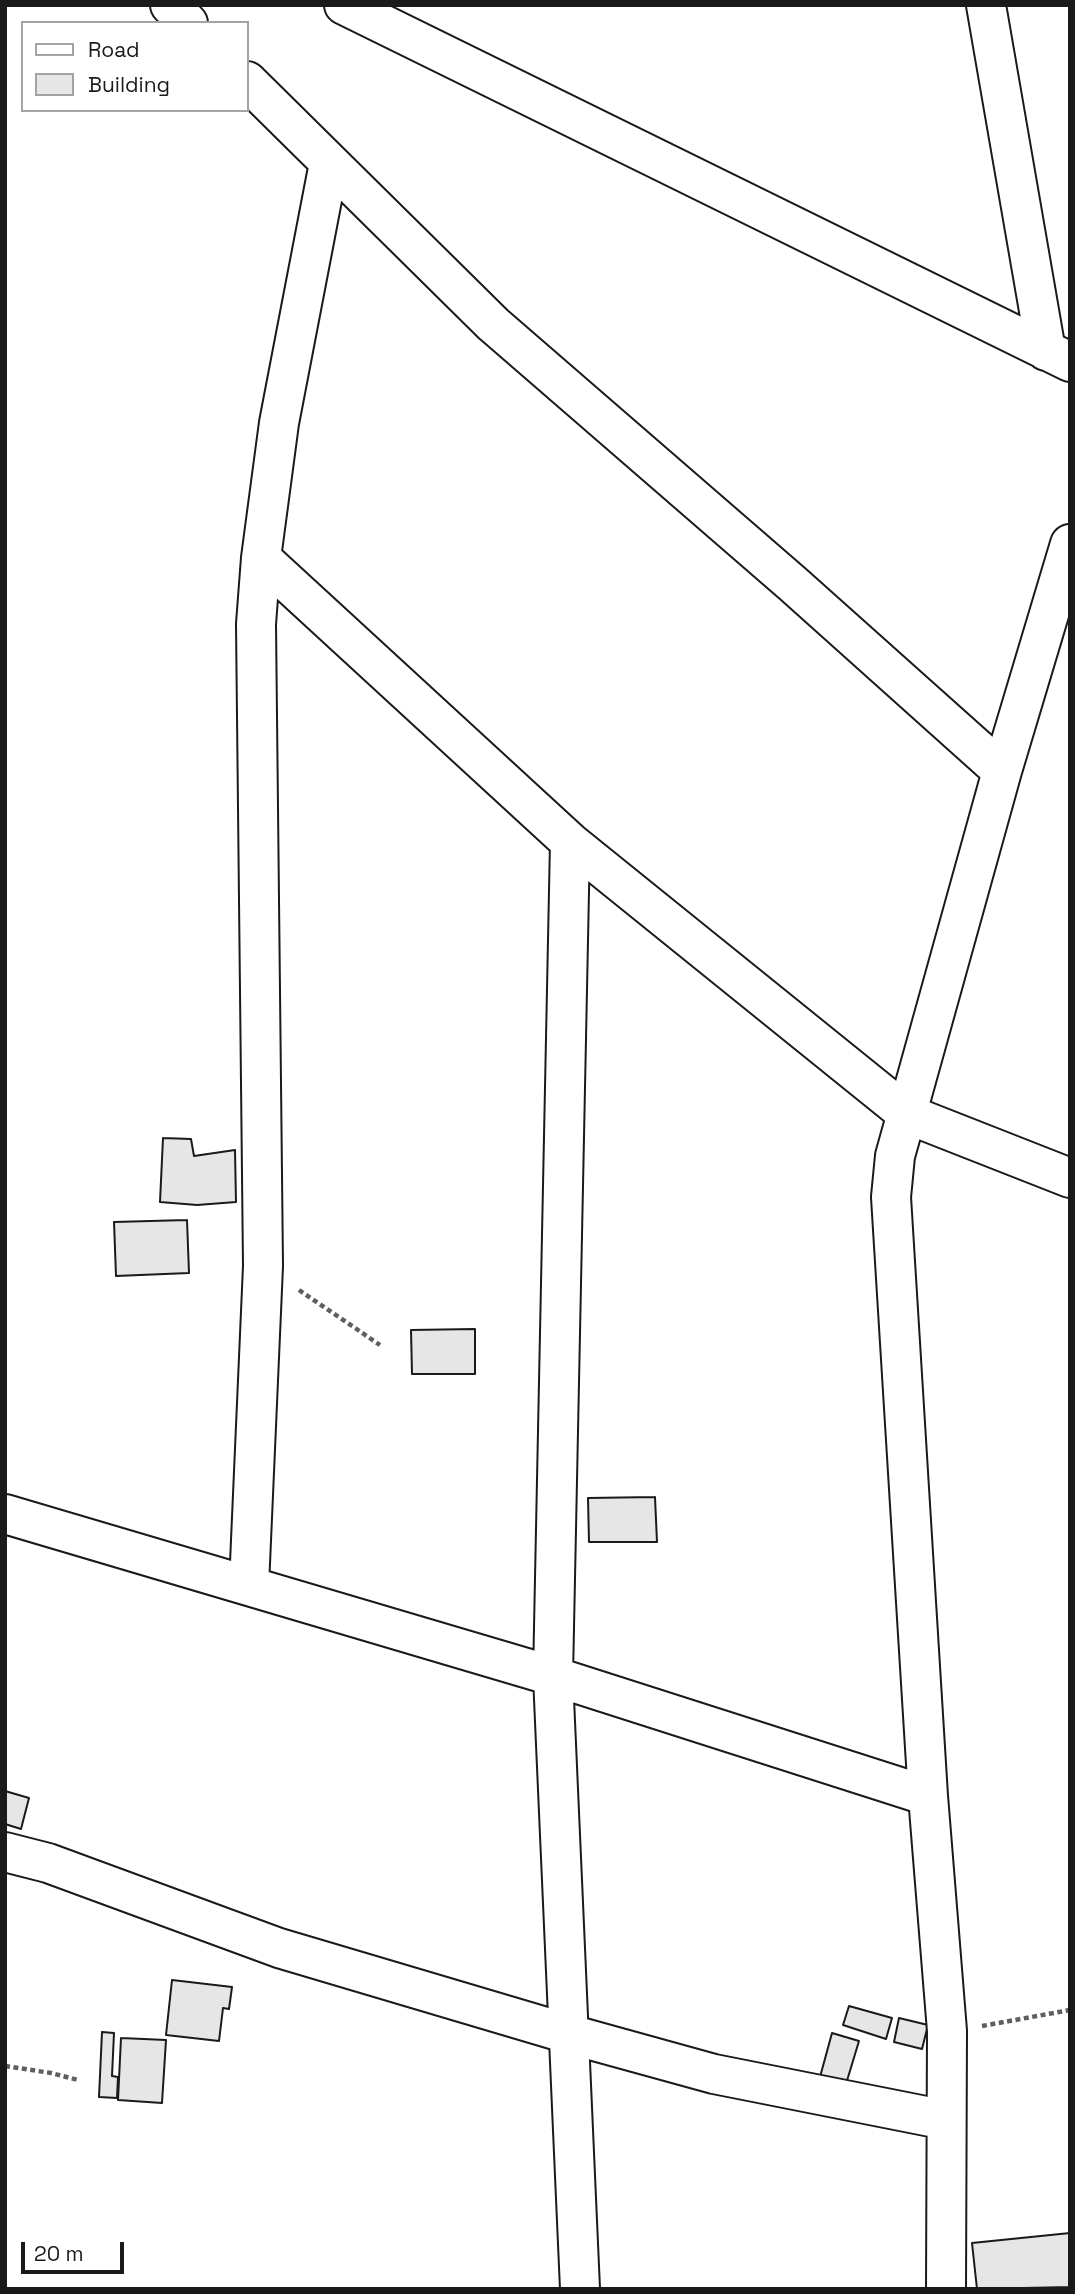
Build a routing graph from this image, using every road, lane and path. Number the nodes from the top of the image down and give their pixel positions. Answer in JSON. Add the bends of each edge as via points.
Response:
{"nodes":[{"id":1,"x":170,"y":5,"type":"edge"},
{"id":2,"x":344,"y":5,"type":"edge"},
{"id":3,"x":983,"y":7,"type":"edge"},
{"id":4,"x":186,"y":21,"type":"edge"},
{"id":5,"x":248,"y":82,"type":"edge"},
{"id":6,"x":330,"y":163,"type":"junction"},
{"id":7,"x":1058,"y":356,"type":"edge"},
{"id":8,"x":1070,"y":544,"type":"edge"},
{"id":9,"x":261,"y":558,"type":"junction"},
{"id":10,"x":1002,"y":772,"type":"junction"},
{"id":11,"x":570,"y":842,"type":"junction"},
{"id":12,"x":907,"y":1114,"type":"junction"},
{"id":13,"x":1070,"y":1178,"type":"edge"},
{"id":14,"x":263,"y":1266,"type":"junction"},
{"id":15,"x":380,"y":1345,"type":"dead end"},
{"id":16,"x":5,"y":1514,"type":"edge"},
{"id":17,"x":249,"y":1586,"type":"junction"},
{"id":18,"x":553,"y":1676,"type":"junction"},
{"id":19,"x":928,"y":1796,"type":"junction"},
{"id":20,"x":5,"y":1852,"type":"edge"},
{"id":21,"x":1070,"y":2010,"type":"edge"},
{"id":22,"x":947,"y":2031,"type":"junction"},
{"id":23,"x":569,"y":2034,"type":"junction"},
{"id":24,"x":5,"y":2066,"type":"edge"},
{"id":25,"x":78,"y":2080,"type":"dead end"},
{"id":26,"x":946,"y":2120,"type":"junction"},
{"id":27,"x":580,"y":2289,"type":"edge"},
{"id":28,"x":946,"y":2289,"type":"edge"}],
"edges":[{"from":1,"to":4,"type":"street"},
{"from":2,"to":7,"type":"street"},
{"from":3,"to":7,"type":"street"},
{"from":5,"to":6,"type":"street"},
{"from":6,"to":9,"type":"street","via":[[279,423]]},
{"from":6,"to":10,"type":"street","via":[[493,324]]},
{"from":8,"to":10,"type":"street"},
{"from":9,"to":11,"type":"street"},
{"from":9,"to":14,"type":"street","via":[[256,624]]},
{"from":10,"to":12,"type":"street"},
{"from":11,"to":12,"type":"street"},
{"from":11,"to":18,"type":"street"},
{"from":12,"to":13,"type":"street"},
{"from":12,"to":19,"type":"street","via":[[895,1156],[891,1197]]},
{"from":14,"to":15,"type":"path"},
{"from":14,"to":17,"type":"street"},
{"from":16,"to":17,"type":"street"},
{"from":17,"to":18,"type":"street"},
{"from":18,"to":19,"type":"street"},
{"from":18,"to":23,"type":"street"},
{"from":19,"to":22,"type":"street"},
{"from":20,"to":23,"type":"street","via":[[48,1863],[279,1948]]},
{"from":21,"to":22,"type":"path"},
{"from":22,"to":26,"type":"street"},
{"from":23,"to":26,"type":"street","via":[[714,2074]]},
{"from":23,"to":27,"type":"street"},
{"from":24,"to":25,"type":"path"},
{"from":26,"to":28,"type":"street"}]}
